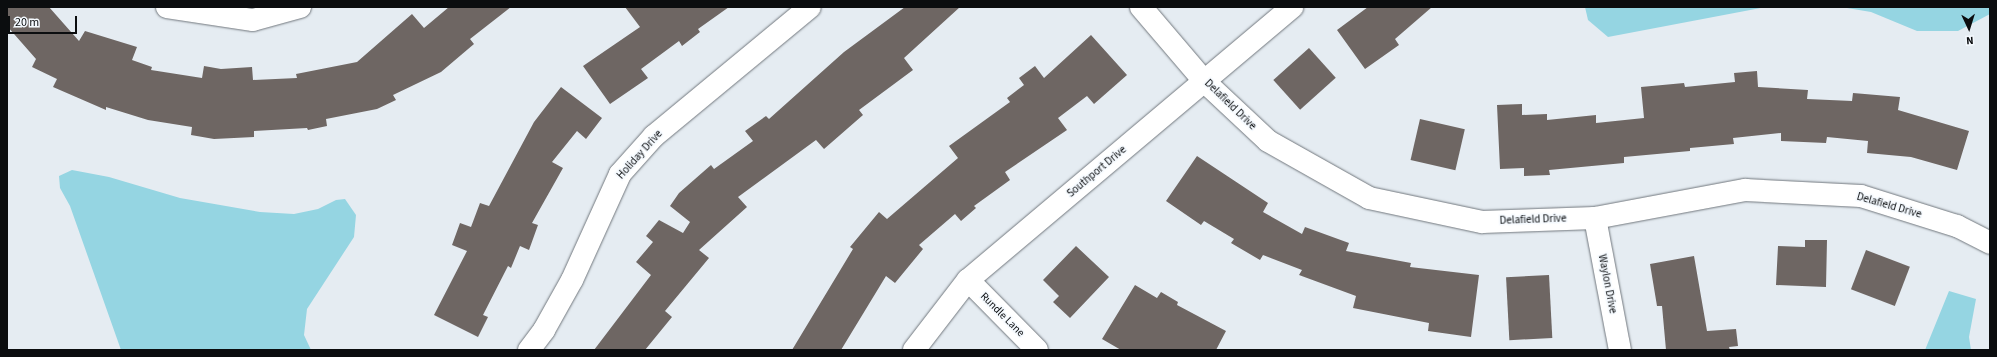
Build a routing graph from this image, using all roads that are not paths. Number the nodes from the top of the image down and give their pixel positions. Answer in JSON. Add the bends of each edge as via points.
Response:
{"nodes":[{"id":1,"x":167,"y":7,"type":"edge"},
{"id":2,"x":300,"y":7,"type":"edge"},
{"id":3,"x":810,"y":7,"type":"edge"},
{"id":4,"x":1141,"y":7,"type":"edge"},
{"id":5,"x":1292,"y":7,"type":"edge"},
{"id":6,"x":1205,"y":82,"type":"junction"},
{"id":7,"x":1595,"y":218,"type":"junction"},
{"id":8,"x":1990,"y":243,"type":"edge"},
{"id":9,"x":968,"y":280,"type":"junction"},
{"id":10,"x":529,"y":350,"type":"edge"},
{"id":11,"x":914,"y":350,"type":"edge"},
{"id":12,"x":1037,"y":350,"type":"edge"},
{"id":13,"x":1620,"y":350,"type":"edge"}],
"edges":[{"from":1,"to":2,"type":"street","via":[[253,20]]},
{"from":3,"to":10,"type":"street","name":"Holiday Drive","via":[[654,136],[620,174],[572,280],[544,330]]},
{"from":4,"to":6,"type":"street","name":"Delafield Drive"},
{"from":5,"to":6,"type":"street","name":"Southport Drive"},
{"from":6,"to":7,"type":"street","name":"Delafield Drive","via":[[1268,141],[1370,198],[1482,222]]},
{"from":6,"to":9,"type":"street","name":"Southport Drive"},
{"from":7,"to":8,"type":"street","name":"Delafield Drive","via":[[1744,190],[1860,196],[1957,226]]},
{"from":7,"to":13,"type":"street","name":"Waylon Drive"},
{"from":9,"to":11,"type":"street","name":"Southport Drive"},
{"from":9,"to":12,"type":"street","name":"Rundle Lane"}]}
